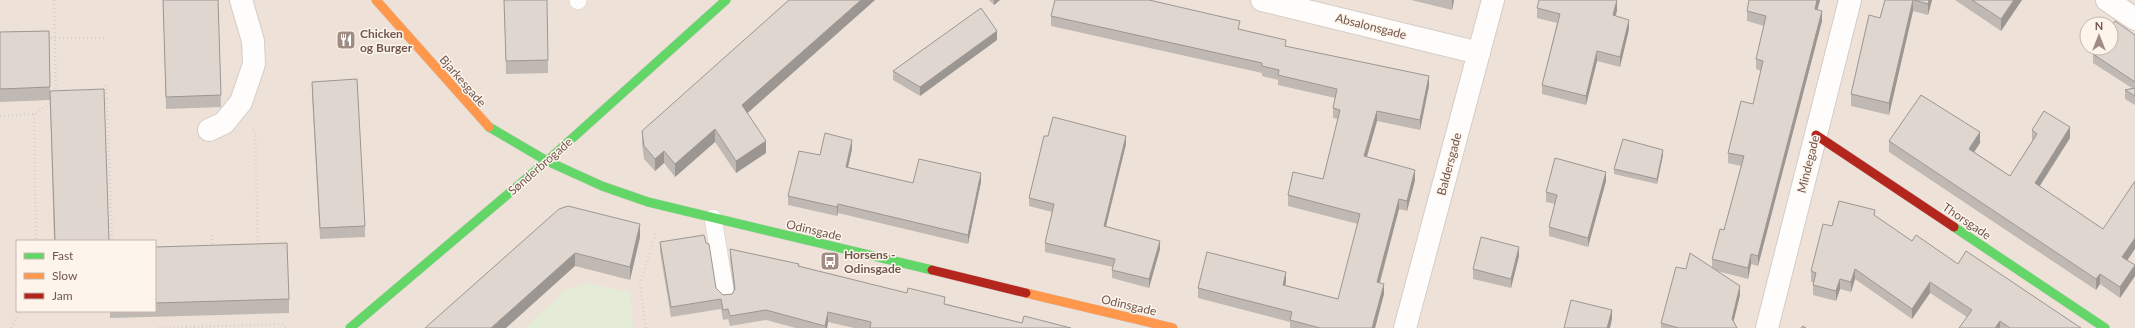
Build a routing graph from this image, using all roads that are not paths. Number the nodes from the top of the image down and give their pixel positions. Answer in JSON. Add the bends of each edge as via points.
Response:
{"nodes":[{"id":1,"x":241,"y":0,"type":"edge"},
{"id":2,"x":376,"y":0,"type":"edge"},
{"id":3,"x":726,"y":0,"type":"edge"},
{"id":4,"x":1262,"y":0,"type":"edge"},
{"id":5,"x":1493,"y":0,"type":"edge"},
{"id":6,"x":1850,"y":0,"type":"edge"},
{"id":7,"x":2107,"y":0,"type":"edge"},
{"id":8,"x":2135,"y":19,"type":"edge"},
{"id":9,"x":1479,"y":53,"type":"junction"},
{"id":10,"x":208,"y":130,"type":"dead end"},
{"id":11,"x":1816,"y":135,"type":"junction"},
{"id":12,"x":548,"y":161,"type":"junction"},
{"id":13,"x":713,"y":218,"type":"junction"},
{"id":14,"x":726,"y":296,"type":"edge"},
{"id":15,"x":350,"y":328,"type":"edge"},
{"id":16,"x":1173,"y":328,"type":"edge"},
{"id":17,"x":1405,"y":328,"type":"edge"},
{"id":18,"x":1767,"y":328,"type":"edge"},
{"id":19,"x":2105,"y":328,"type":"edge"}],
"edges":[{"from":1,"to":10,"type":"street","via":[[253,41],[254,64],[241,102],[224,123]]},
{"from":2,"to":12,"type":"street","name":"Bjarkesgade","via":[[484,124]]},
{"from":3,"to":12,"type":"street","name":"Sønderbrogade"},
{"from":4,"to":9,"type":"street","name":"Absalonsgade"},
{"from":5,"to":9,"type":"street","name":"Baldersgade"},
{"from":6,"to":11,"type":"street","name":"Mindegade"},
{"from":7,"to":8,"type":"street"},
{"from":9,"to":17,"type":"street","name":"Baldersgade"},
{"from":11,"to":18,"type":"street","name":"Mindegade"},
{"from":11,"to":19,"type":"street","name":"Thorsgade"},
{"from":12,"to":13,"type":"street","name":"Odinsgade","via":[[602,186],[664,206]]},
{"from":12,"to":15,"type":"street","name":"Sønderbrogade"},
{"from":13,"to":14,"type":"lane"},
{"from":13,"to":16,"type":"street","name":"Odinsgade"}]}
